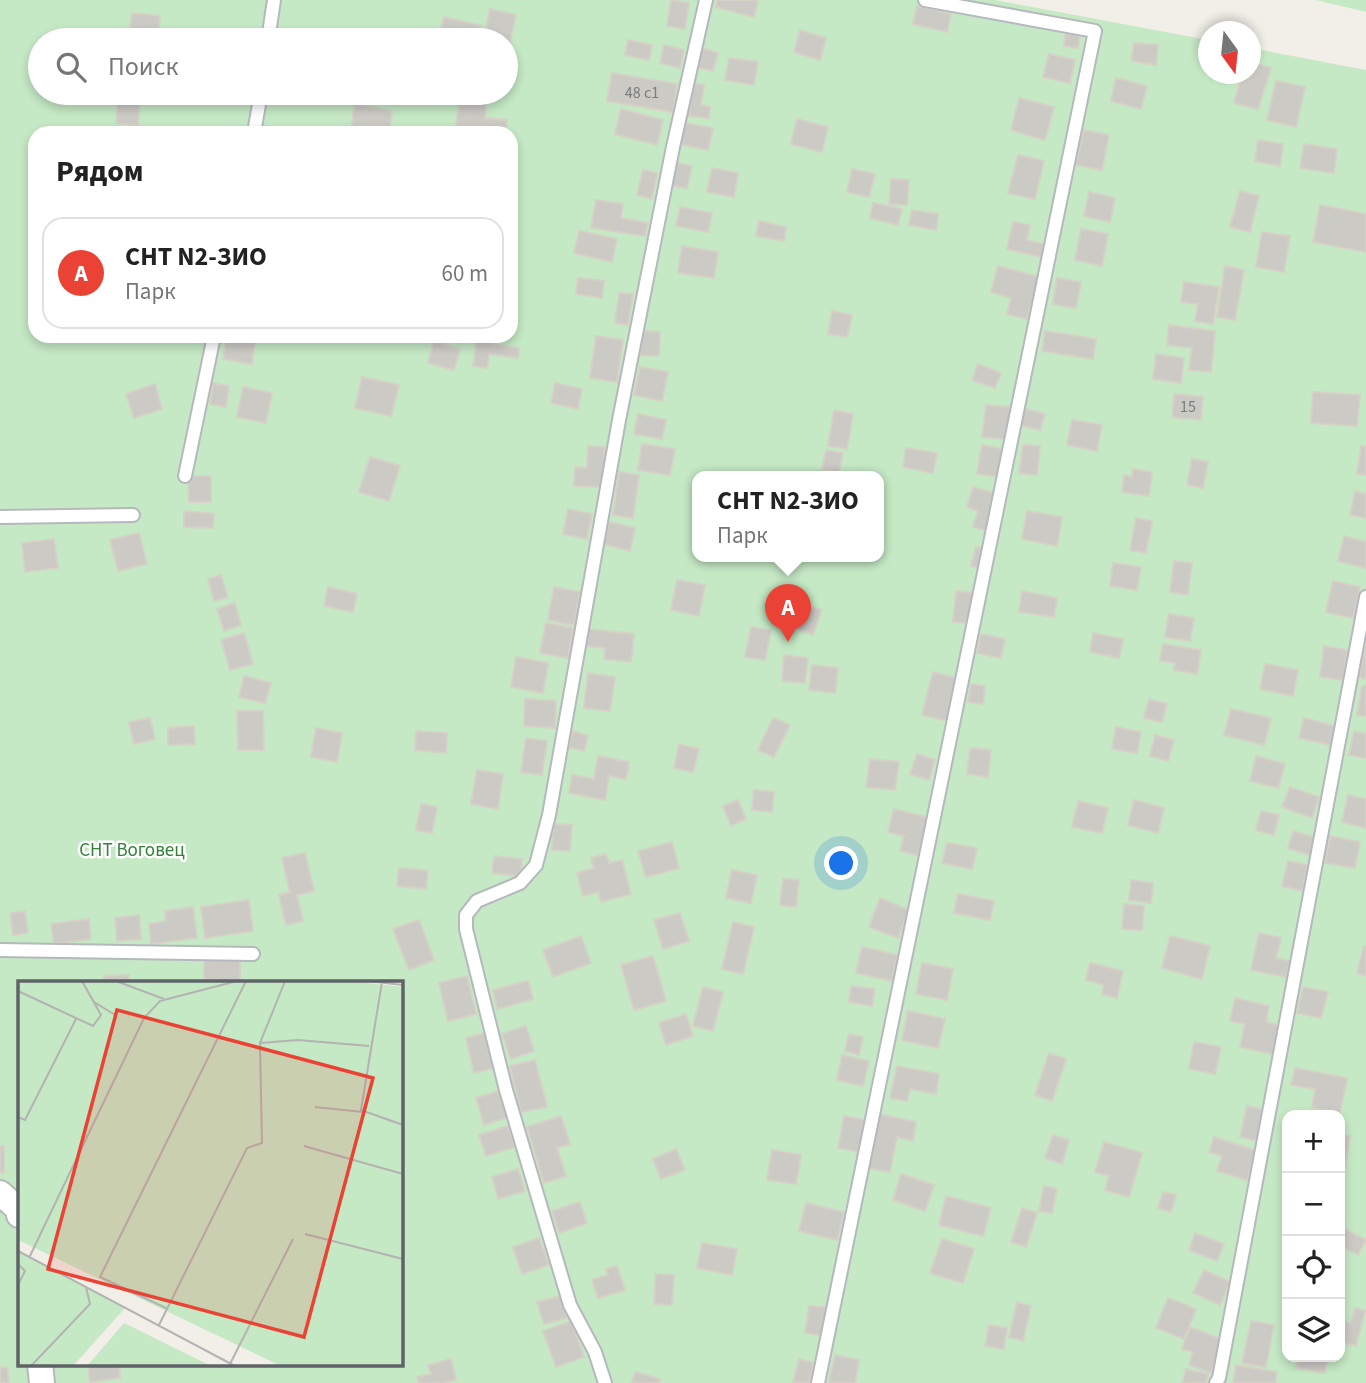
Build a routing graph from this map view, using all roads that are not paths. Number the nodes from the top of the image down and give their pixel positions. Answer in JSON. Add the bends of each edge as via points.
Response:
{"nodes":[{"id":1,"x":274,"y":0,"type":"edge"},
{"id":2,"x":706,"y":0,"type":"edge"},
{"id":3,"x":925,"y":0,"type":"edge"},
{"id":4,"x":270,"y":28,"type":"edge"},
{"id":5,"x":259,"y":105,"type":"edge"},
{"id":6,"x":255,"y":126,"type":"edge"},
{"id":7,"x":213,"y":343,"type":"edge"},
{"id":8,"x":185,"y":476,"type":"dead end"},
{"id":9,"x":133,"y":515,"type":"dead end"},
{"id":10,"x":0,"y":517,"type":"edge"},
{"id":11,"x":1366,"y":597,"type":"edge"},
{"id":12,"x":0,"y":950,"type":"edge"},
{"id":13,"x":253,"y":954,"type":"dead end"},
{"id":14,"x":606,"y":1383,"type":"edge"},
{"id":15,"x":818,"y":1383,"type":"edge"},
{"id":16,"x":1216,"y":1383,"type":"edge"}],
"edges":[{"from":1,"to":4,"type":"lane"},
{"from":2,"to":14,"type":"lane","via":[[622,406],[549,815],[536,865],[520,883],[477,901],[466,915],[506,1090],[566,1292]]},
{"from":3,"to":15,"type":"lane","via":[[1095,31]]},
{"from":5,"to":6,"type":"lane"},
{"from":7,"to":8,"type":"lane"},
{"from":9,"to":10,"type":"lane"},
{"from":11,"to":16,"type":"lane"},
{"from":12,"to":13,"type":"lane"}]}
